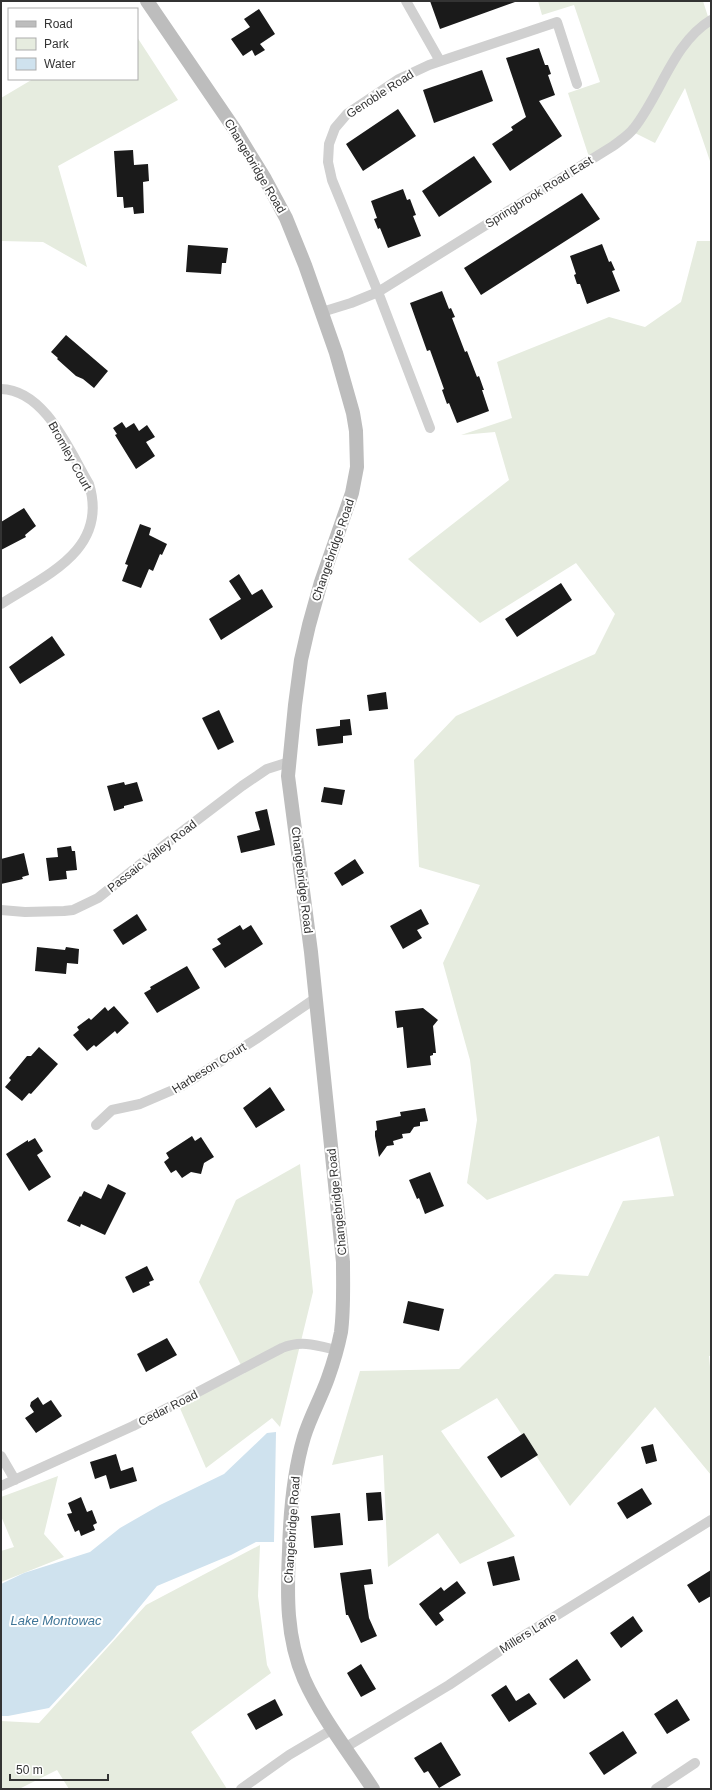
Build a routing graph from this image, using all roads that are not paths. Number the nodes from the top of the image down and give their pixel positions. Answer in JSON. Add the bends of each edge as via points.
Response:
{"nodes":[{"id":1,"x":406,"y":1,"type":"edge"},
{"id":2,"x":150,"y":2,"type":"edge"},
{"id":3,"x":711,"y":20,"type":"edge"},
{"id":4,"x":440,"y":61,"type":"junction"},
{"id":5,"x":578,"y":84,"type":"dead end"},
{"id":6,"x":378,"y":292,"type":"junction"},
{"id":7,"x":322,"y":312,"type":"junction"},
{"id":8,"x":1,"y":389,"type":"edge"},
{"id":9,"x":430,"y":428,"type":"dead end"},
{"id":10,"x":1,"y":604,"type":"edge"},
{"id":11,"x":290,"y":762,"type":"junction"},
{"id":12,"x":1,"y":910,"type":"edge"},
{"id":13,"x":316,"y":998,"type":"junction"},
{"id":14,"x":96,"y":1125,"type":"dead end"},
{"id":15,"x":336,"y":1350,"type":"junction"},
{"id":16,"x":1,"y":1456,"type":"edge"},
{"id":17,"x":15,"y":1480,"type":"junction"},
{"id":18,"x":1,"y":1486,"type":"edge"},
{"id":19,"x":711,"y":1520,"type":"edge"},
{"id":20,"x":334,"y":1728,"type":"junction"},
{"id":21,"x":346,"y":1747,"type":"junction"},
{"id":22,"x":694,"y":1764,"type":"dead end"},
{"id":23,"x":241,"y":1789,"type":"edge"},
{"id":24,"x":373,"y":1789,"type":"edge"},
{"id":25,"x":656,"y":1789,"type":"edge"}],
"edges":[{"from":1,"to":4,"type":"street"},
{"from":2,"to":7,"type":"main road","name":"Changebridge Road","via":[[265,179],[286,218]]},
{"from":3,"to":6,"type":"street","name":"Springbrook Road East","via":[[693,35],[682,49],[643,116],[628,135]]},
{"from":4,"to":5,"type":"street","name":"Genoble Road","via":[[557,22]]},
{"from":4,"to":6,"type":"street","name":"Genoble Road","via":[[399,79],[347,114],[335,128],[329,144],[328,162],[332,180]]},
{"from":6,"to":7,"type":"street","name":"Springbrook Road East"},
{"from":6,"to":9,"type":"street","name":"Genoble Road"},
{"from":7,"to":11,"type":"main road","name":"Changebridge Road","via":[[353,413],[357,467],[352,493],[321,582],[301,660]]},
{"from":8,"to":10,"type":"street","name":"Bromley Court","via":[[28,397],[49,417],[88,484],[93,510],[86,536],[77,552],[64,564]]},
{"from":11,"to":12,"type":"street","name":"Passaic Valley Road","via":[[267,769],[242,786],[98,898],[73,910]]},
{"from":11,"to":13,"type":"main road","name":"Changebridge Road","via":[[288,776]]},
{"from":13,"to":14,"type":"street","name":"Harbeson Court","via":[[182,1086],[140,1104],[112,1110]]},
{"from":13,"to":15,"type":"main road","name":"Changebridge Road","via":[[343,1262],[344,1299],[341,1333]]},
{"from":15,"to":17,"type":"street","name":"Cedar Road","via":[[308,1343],[290,1344],[133,1426]]},
{"from":15,"to":20,"type":"main road","name":"Changebridge Road","via":[[299,1454],[290,1526],[287,1600],[289,1627],[297,1660],[316,1702]]},
{"from":16,"to":17,"type":"street"},
{"from":17,"to":18,"type":"street","name":"Cedar Road"},
{"from":19,"to":21,"type":"street","name":"Millers Lane"},
{"from":20,"to":21,"type":"main road","name":"Changebridge Road"},
{"from":20,"to":23,"type":"street","via":[[289,1755]]},
{"from":21,"to":24,"type":"main road","name":"Changebridge Road"},
{"from":22,"to":25,"type":"street"}]}
